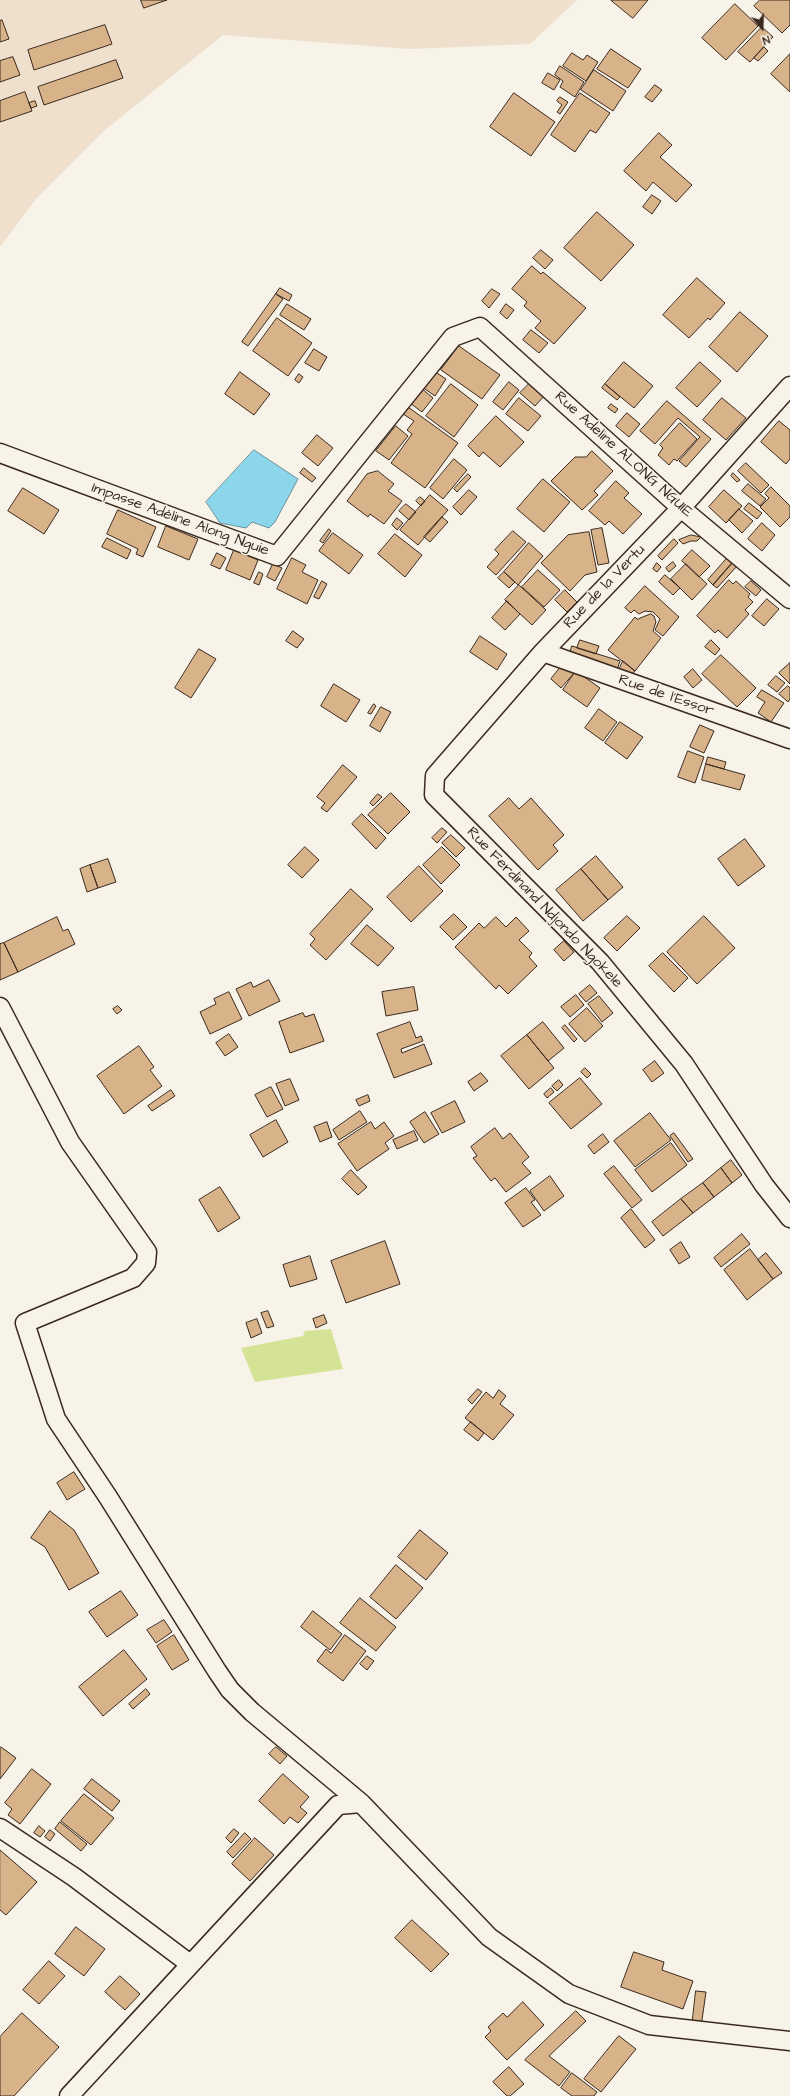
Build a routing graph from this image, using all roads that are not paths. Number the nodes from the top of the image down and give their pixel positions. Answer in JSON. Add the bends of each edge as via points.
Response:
{"nodes":[{"id":1,"x":453,"y":337,"type":"joint"},
{"id":2,"x":790,"y":386,"type":"edge"},
{"id":3,"x":0,"y":453,"type":"edge"},
{"id":4,"x":681,"y":508,"type":"junction"},
{"id":5,"x":790,"y":599,"type":"edge"},
{"id":6,"x":543,"y":652,"type":"junction"},
{"id":7,"x":790,"y":739,"type":"edge"},
{"id":8,"x":434,"y":795,"type":"joint"},
{"id":9,"x":0,"y":1006,"type":"edge"},
{"id":10,"x":790,"y":1218,"type":"edge"},
{"id":11,"x":361,"y":1803,"type":"junction"},
{"id":12,"x":0,"y":1828,"type":"edge"},
{"id":13,"x":190,"y":1964,"type":"junction"},
{"id":14,"x":790,"y":2041,"type":"edge"},
{"id":15,"x":69,"y":2096,"type":"edge"}],
"edges":[{"from":1,"to":3,"type":"street","name":"Impasse Adéline Along Nguie","via":[[276,556]]},
{"from":1,"to":4,"type":"street","name":"Rue Adeline ALONG NGUIE","via":[[480,327]]},
{"from":2,"to":4,"type":"street","name":"Rue de la Vertu"},
{"from":4,"to":5,"type":"street","name":"Rue Adeline ALONG NGUIE"},
{"from":4,"to":6,"type":"street","name":"Rue de la Vertu"},
{"from":6,"to":7,"type":"street","name":"Rue de l'Essor"},
{"from":6,"to":8,"type":"street","name":"Rue de la Vertu","via":[[435,776]]},
{"from":8,"to":10,"type":"street","name":"Rue Ferdinand Ndjondo Ngokele","via":[[600,962],[684,1064],[764,1185]]},
{"from":9,"to":11,"type":"street","via":[[70,1142],[147,1252],[146,1263],[133,1278],[25,1323],[56,1419],[230,1690],[252,1712]]},
{"from":11,"to":13,"type":"street","via":[[338,1805]]},
{"from":11,"to":14,"type":"street","via":[[489,1937],[569,1994],[649,2025]]},
{"from":12,"to":13,"type":"street","via":[[74,1877]]},
{"from":13,"to":15,"type":"street"}]}
